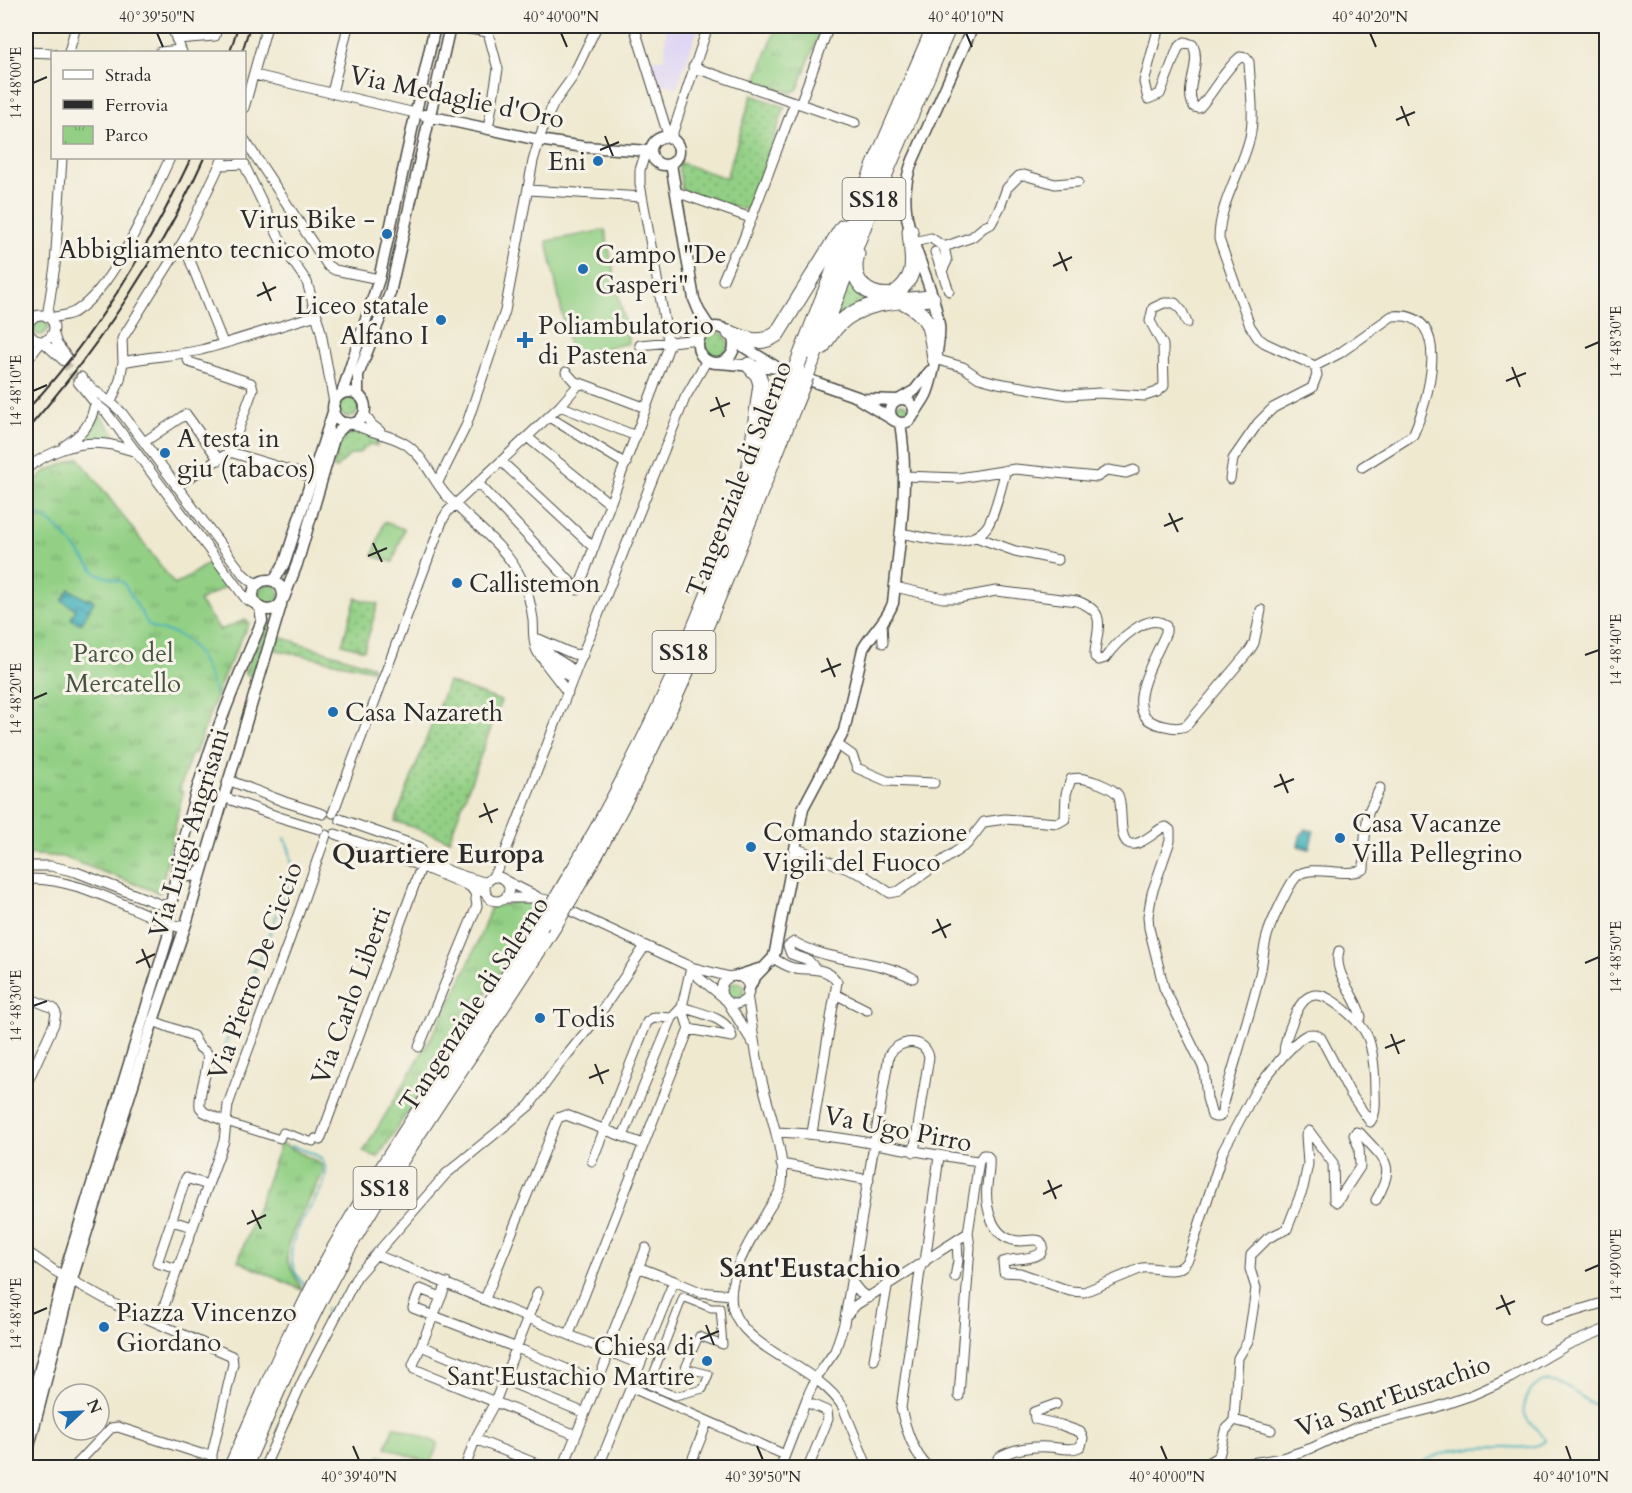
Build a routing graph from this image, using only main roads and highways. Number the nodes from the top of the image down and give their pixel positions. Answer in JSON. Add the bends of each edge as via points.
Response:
{"nodes":[{"id":1,"x":935,"y":26,"type":"edge"},
{"id":2,"x":948,"y":26,"type":"edge"},
{"id":3,"x":865,"y":206,"type":"junction"},
{"id":4,"x":912,"y":237,"type":"road end"},
{"id":5,"x":931,"y":295,"type":"road end"},
{"id":6,"x":897,"y":298,"type":"junction"},
{"id":7,"x":732,"y":337,"type":"road end"},
{"id":8,"x":934,"y":364,"type":"road end"},
{"id":9,"x":748,"y":365,"type":"road end"},
{"id":10,"x":809,"y":378,"type":"junction"},
{"id":11,"x":788,"y":406,"type":"junction"},
{"id":12,"x":733,"y":532,"type":"junction"},
{"id":13,"x":567,"y":893,"type":"junction"},
{"id":14,"x":231,"y":1467,"type":"edge"},
{"id":15,"x":244,"y":1467,"type":"edge"}],
"edges":[{"from":1,"to":3,"type":"highway","name":"Tangenziale di Salerno","number":"SS18"},
{"from":2,"to":3,"type":"highway","name":"Tangenziale di Salerno","number":"SS18"},
{"from":3,"to":6,"type":"highway","via":[[855,272],[867,291]]},
{"from":3,"to":7,"type":"highway","via":[[843,226],[777,334],[760,342]]},
{"from":3,"to":10,"type":"highway","name":"Tangenziale di Salerno","number":"SS18"},
{"from":3,"to":11,"type":"highway","name":"Tangenziale di Salerno","number":"SS18","bridge":true,"via":[[801,355]]},
{"from":4,"to":6,"type":"highway","via":[[913,270]]},
{"from":5,"to":6,"type":"highway"},
{"from":6,"to":8,"type":"highway","via":[[923,314],[929,323]]},
{"from":6,"to":10,"type":"highway","via":[[844,320],[831,333]]},
{"from":9,"to":12,"type":"highway","via":[[760,379],[760,398],[749,470]]},
{"from":10,"to":11,"type":"highway","name":"Tangenziale di Salerno","number":"SS18","bridge":true},
{"from":11,"to":12,"type":"highway","name":"Tangenziale di Salerno","number":"SS18"},
{"from":11,"to":13,"type":"highway","name":"Tangenziale di Salerno","number":"SS18","via":[[718,600],[681,688],[618,815]]},
{"from":12,"to":13,"type":"highway","name":"Tangenziale di Salerno","number":"SS18","via":[[660,706]]},
{"from":13,"to":14,"type":"highway","name":"Tangenziale di Salerno","number":"SS18","bridge":true,"via":[[540,927],[347,1227],[313,1287]]},
{"from":13,"to":15,"type":"highway","name":"Tangenziale di Salerno","number":"SS18","bridge":true,"via":[[555,924],[415,1140],[325,1290]]}]}
